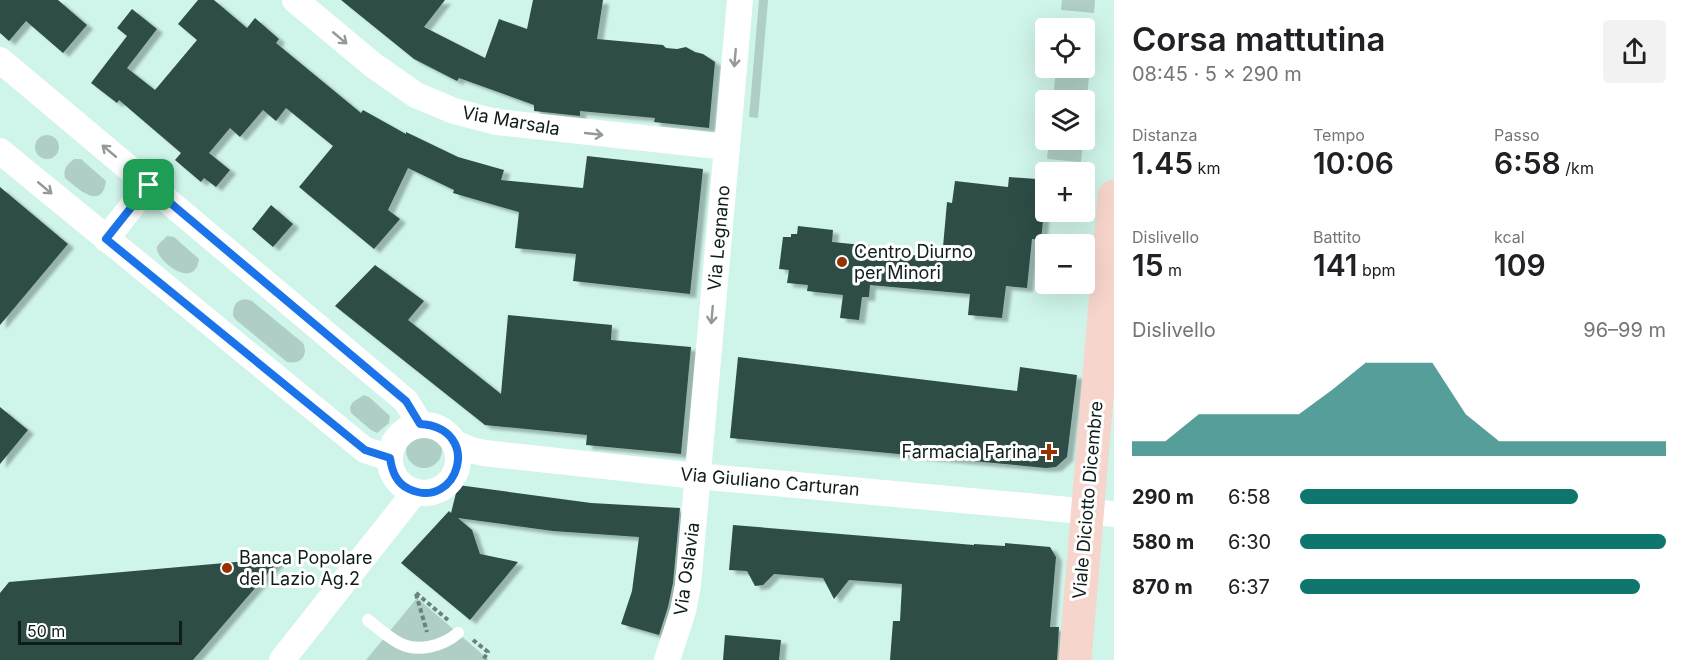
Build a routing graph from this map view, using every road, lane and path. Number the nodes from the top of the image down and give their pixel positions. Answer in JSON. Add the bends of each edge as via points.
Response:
{"nodes":[{"id":1,"x":295,"y":0,"type":"edge"},
{"id":2,"x":740,"y":0,"type":"edge"},
{"id":3,"x":0,"y":60,"type":"edge"},
{"id":4,"x":727,"y":147,"type":"junction"},
{"id":5,"x":0,"y":151,"type":"edge"},
{"id":6,"x":149,"y":185,"type":"junction"},
{"id":7,"x":1114,"y":196,"type":"edge"},
{"id":8,"x":106,"y":239,"type":"junction"},
{"id":9,"x":420,"y":424,"type":"junction"},
{"id":10,"x":455,"y":443,"type":"junction"},
{"id":11,"x":390,"y":458,"type":"junction"},
{"id":12,"x":697,"y":476,"type":"junction"},
{"id":13,"x":416,"y":492,"type":"junction"},
{"id":14,"x":1100,"y":513,"type":"edge"},
{"id":15,"x":416,"y":593,"type":"dead end"},
{"id":16,"x":368,"y":621,"type":"dead end"},
{"id":17,"x":427,"y":633,"type":"dead end"},
{"id":18,"x":458,"y":633,"type":"dead end"},
{"id":19,"x":282,"y":660,"type":"edge"},
{"id":20,"x":667,"y":660,"type":"edge"},
{"id":21,"x":1075,"y":660,"type":"edge"}],
"edges":[{"from":1,"to":4,"type":"street","name":"Via Marsala","one_way":true,"via":[[381,71],[416,95],[454,111],[496,122]]},
{"from":2,"to":4,"type":"street","name":"Via Legnano","one_way":true},
{"from":6,"to":3,"type":"street","one_way":true},
{"from":4,"to":12,"type":"street","name":"Via Legnano","one_way":true},
{"from":5,"to":8,"type":"street","one_way":true},
{"from":6,"to":8,"type":"street"},
{"from":6,"to":9,"type":"street","via":[[406,401]]},
{"from":7,"to":14,"type":"main road","name":"Viale Diciotto Dicembre"},
{"from":8,"to":11,"type":"street","via":[[365,450]]},
{"from":9,"to":10,"type":"street","via":[[441,428]]},
{"from":9,"to":11,"type":"street","via":[[402,432]]},
{"from":10,"to":12,"type":"street","name":"Via Giuliano Carturan","via":[[484,453]]},
{"from":10,"to":13,"type":"street","via":[[458,465],[454,476],[437,490]]},
{"from":11,"to":13,"type":"street","via":[[397,479]]},
{"from":12,"to":14,"type":"street","name":"Via Giuliano Carturan"},
{"from":12,"to":20,"type":"street","name":"Via Oslavia","via":[[688,585]]},
{"from":13,"to":19,"type":"street"},
{"from":14,"to":21,"type":"main road","name":"Viale Diciotto Dicembre"},
{"from":15,"to":17,"type":"path"},
{"from":16,"to":18,"type":"lane","via":[[408,646],[432,646],[449,641]]}]}
